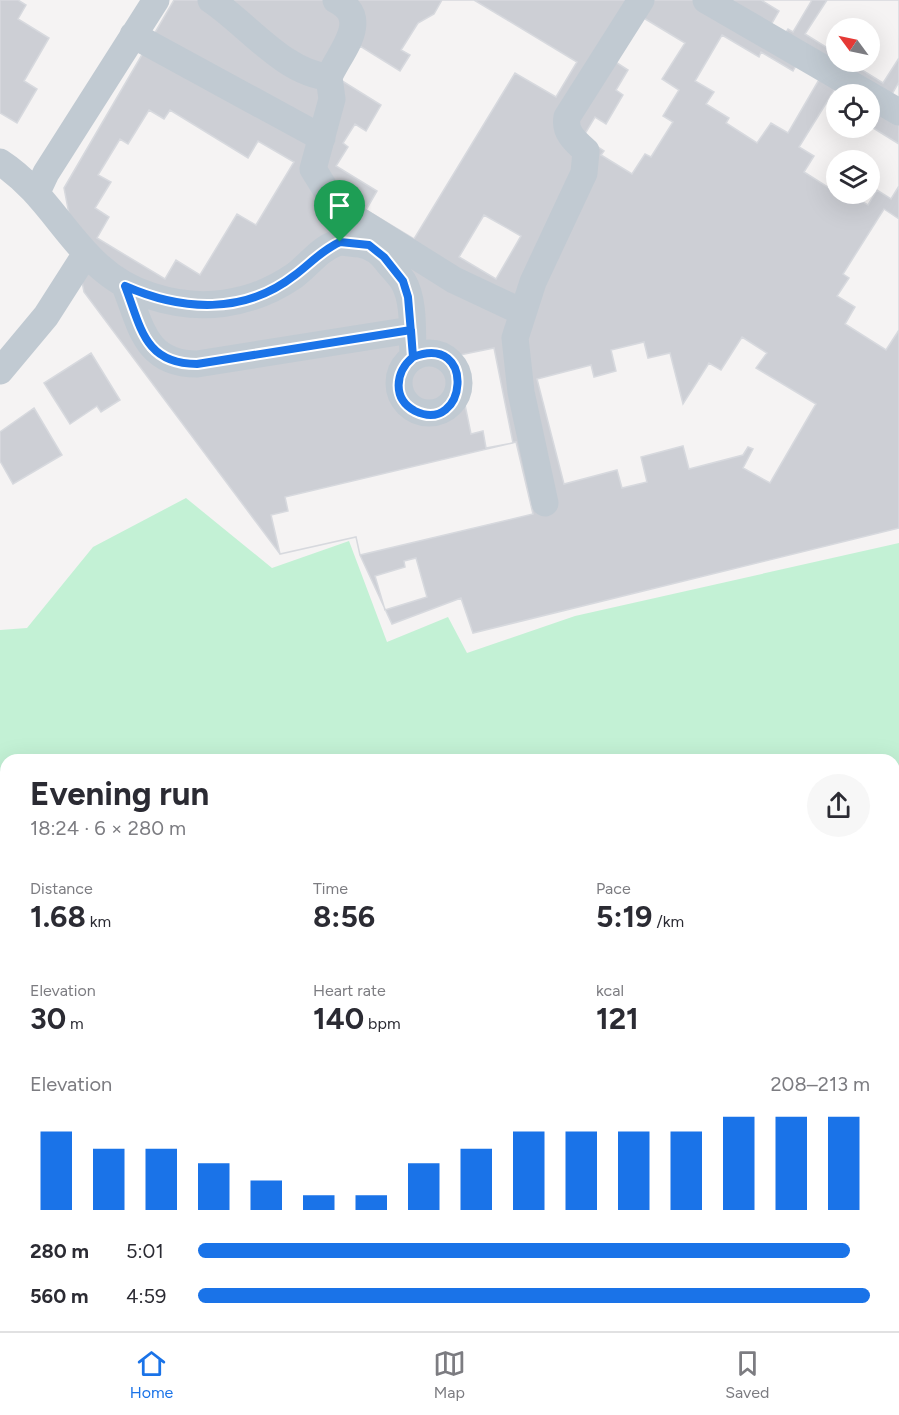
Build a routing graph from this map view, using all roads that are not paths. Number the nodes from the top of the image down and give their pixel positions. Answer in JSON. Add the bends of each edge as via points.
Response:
{"nodes":[{"id":1,"x":156,"y":0,"type":"edge"},
{"id":2,"x":211,"y":0,"type":"edge"},
{"id":3,"x":336,"y":0,"type":"edge"},
{"id":4,"x":641,"y":0,"type":"edge"},
{"id":5,"x":706,"y":0,"type":"edge"},
{"id":6,"x":133,"y":34,"type":"junction"},
{"id":7,"x":329,"y":77,"type":"junction"},
{"id":8,"x":899,"y":112,"type":"edge"},
{"id":9,"x":322,"y":138,"type":"junction"},
{"id":10,"x":0,"y":162,"type":"edge"},
{"id":11,"x":37,"y":192,"type":"junction"},
{"id":12,"x":85,"y":255,"type":"junction"},
{"id":13,"x":125,"y":286,"type":"junction"},
{"id":14,"x":522,"y":312,"type":"junction"},
{"id":15,"x":411,"y":330,"type":"junction"},
{"id":16,"x":413,"y":357,"type":"dead end"},
{"id":17,"x":0,"y":371,"type":"edge"},
{"id":18,"x":546,"y":503,"type":"dead end"}],
"edges":[{"from":1,"to":6,"type":"street"},
{"from":2,"to":7,"type":"street","via":[[285,61],[312,76]]},
{"from":3,"to":7,"type":"street","via":[[354,22],[350,42]]},
{"from":4,"to":14,"type":"street","via":[[567,117],[565,126],[586,151],[584,173]]},
{"from":5,"to":8,"type":"street"},
{"from":6,"to":9,"type":"street"},
{"from":6,"to":11,"type":"street"},
{"from":7,"to":9,"type":"street","via":[[332,99]]},
{"from":9,"to":14,"type":"street","via":[[313,169],[347,213],[454,280]]},
{"from":10,"to":11,"type":"street"},
{"from":11,"to":12,"type":"street"},
{"from":12,"to":13,"type":"street"},
{"from":12,"to":17,"type":"street","via":[[46,316]]},
{"from":13,"to":15,"type":"street","via":[[146,340],[159,356],[178,364]]},
{"from":13,"to":15,"type":"street","via":[[172,303],[221,305],[247,300],[272,289],[327,247],[340,242],[369,245],[403,281]]},
{"from":14,"to":18,"type":"street","via":[[515,338],[521,392]]},
{"from":15,"to":16,"type":"street"}]}
